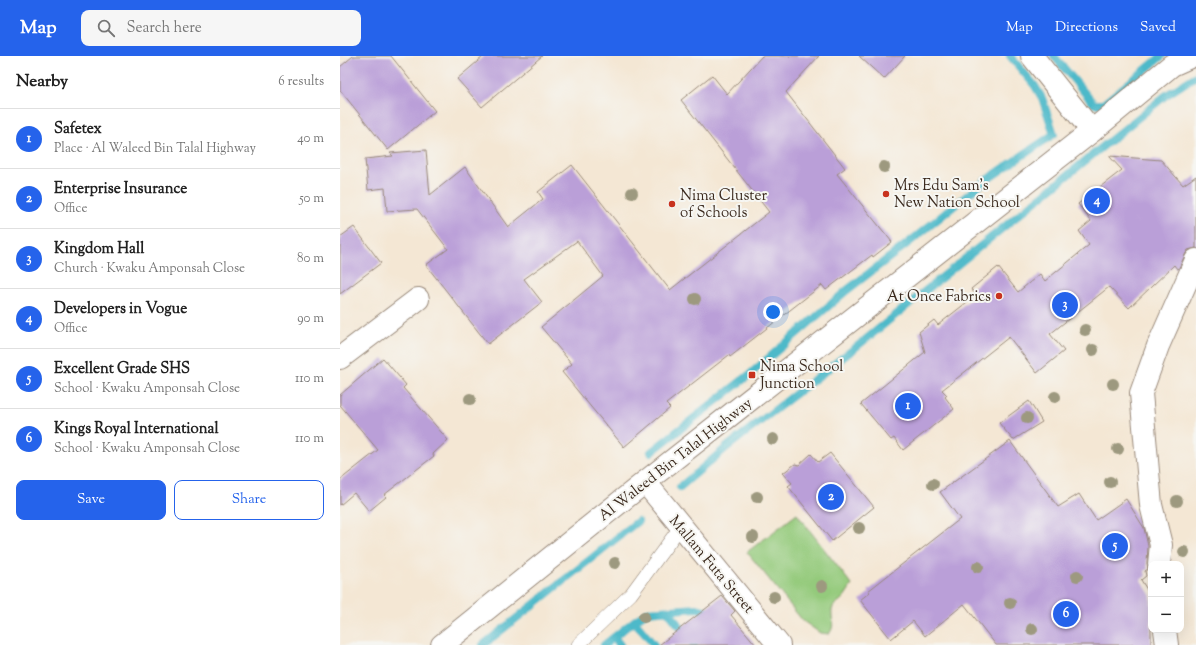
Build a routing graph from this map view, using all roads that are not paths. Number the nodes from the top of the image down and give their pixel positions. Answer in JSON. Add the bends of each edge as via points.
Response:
{"nodes":[{"id":1,"x":1032,"y":56,"type":"edge"},
{"id":2,"x":1192,"y":56,"type":"edge"},
{"id":3,"x":1175,"y":61,"type":"edge"},
{"id":4,"x":1092,"y":131,"type":"junction"},
{"id":5,"x":1196,"y":260,"type":"edge"},
{"id":6,"x":418,"y":299,"type":"dead end"},
{"id":7,"x":340,"y":358,"type":"edge"},
{"id":8,"x":645,"y":482,"type":"junction"},
{"id":9,"x":681,"y":526,"type":"junction"},
{"id":10,"x":1159,"y":561,"type":"edge"},
{"id":11,"x":1165,"y":633,"type":"edge"},
{"id":12,"x":442,"y":645,"type":"edge"},
{"id":13,"x":578,"y":645,"type":"edge"},
{"id":14,"x":779,"y":645,"type":"edge"},
{"id":15,"x":1167,"y":645,"type":"edge"}],
"edges":[{"from":1,"to":4,"type":"street"},
{"from":2,"to":3,"type":"street","name":"Al Waleed Bin Talal Highway"},
{"from":3,"to":4,"type":"street","name":"Al Waleed Bin Talal Highway"},
{"from":4,"to":8,"type":"street","name":"Al Waleed Bin Talal Highway"},
{"from":5,"to":10,"type":"street","via":[[1158,346],[1141,393],[1151,505],[1161,545]]},
{"from":6,"to":7,"type":"street"},
{"from":8,"to":9,"type":"street","name":"Mallam Futa Street"},
{"from":8,"to":12,"type":"street","name":"Al Waleed Bin Talal Highway"},
{"from":9,"to":13,"type":"lane","via":[[631,594]]},
{"from":9,"to":14,"type":"street","name":"Mallam Futa Street"},
{"from":11,"to":15,"type":"street"}]}
